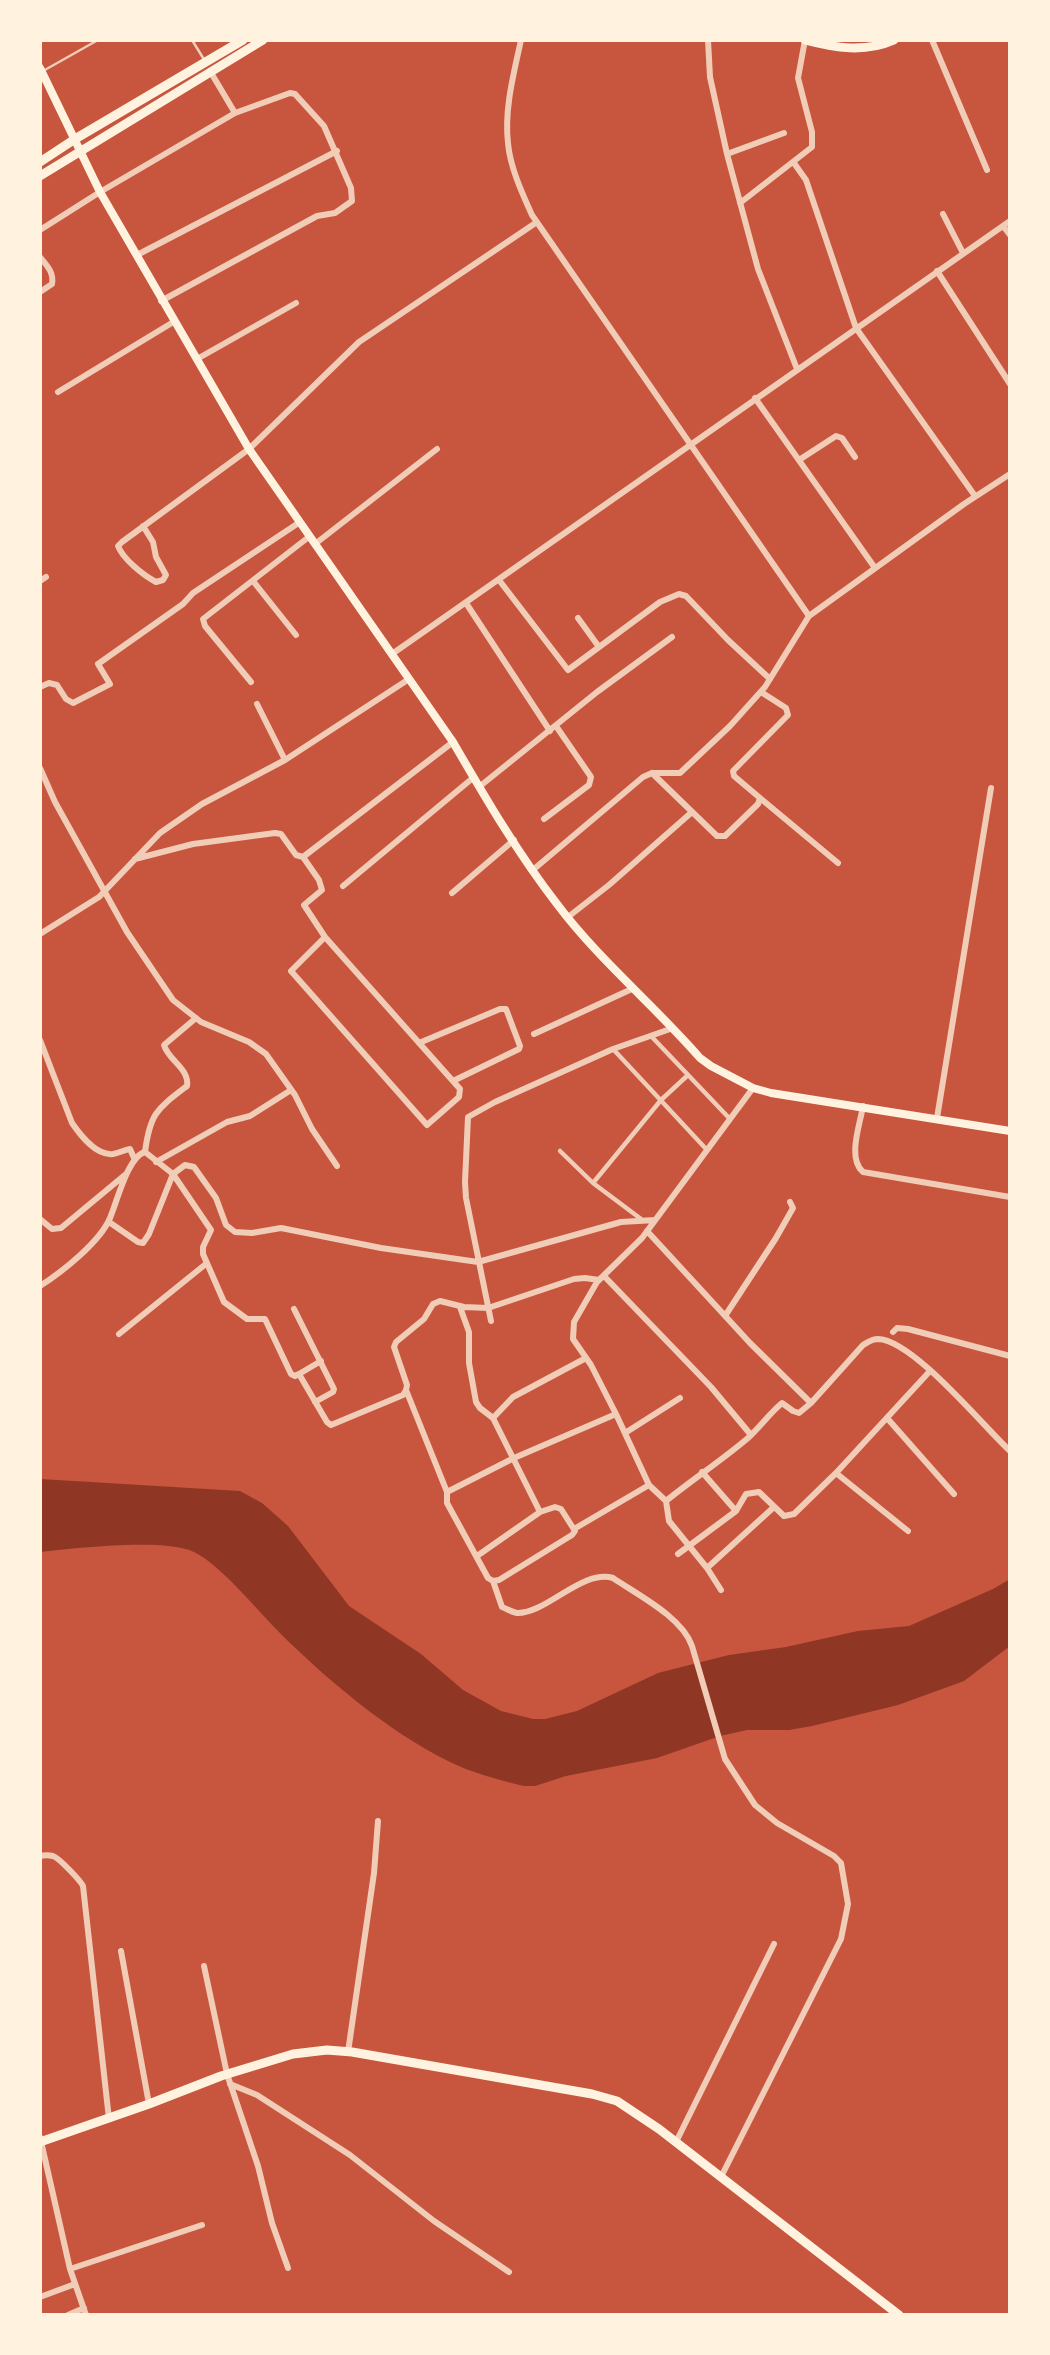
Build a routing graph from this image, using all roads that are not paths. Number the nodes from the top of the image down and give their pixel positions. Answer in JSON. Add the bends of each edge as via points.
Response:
{"nodes":[{"id":1,"x":98,"y":40,"type":"edge"},
{"id":2,"x":192,"y":40,"type":"edge"},
{"id":3,"x":243,"y":40,"type":"edge"},
{"id":4,"x":263,"y":40,"type":"edge"},
{"id":5,"x":521,"y":40,"type":"edge"},
{"id":6,"x":708,"y":40,"type":"edge"},
{"id":7,"x":805,"y":40,"type":"edge"},
{"id":8,"x":894,"y":40,"type":"edge"},
{"id":9,"x":932,"y":40,"type":"edge"},
{"id":10,"x":208,"y":67,"type":"junction"},
{"id":11,"x":41,"y":70,"type":"edge"},
{"id":12,"x":235,"y":113,"type":"junction"},
{"id":13,"x":784,"y":133,"type":"dead end"},
{"id":14,"x":75,"y":139,"type":"junction"},
{"id":15,"x":80,"y":151,"type":"junction"},
{"id":16,"x":337,"y":151,"type":"junction"},
{"id":17,"x":727,"y":154,"type":"junction"},
{"id":18,"x":40,"y":163,"type":"edge"},
{"id":19,"x":794,"y":163,"type":"junction"},
{"id":20,"x":987,"y":170,"type":"dead end"},
{"id":21,"x":40,"y":176,"type":"edge"},
{"id":22,"x":100,"y":192,"type":"junction"},
{"id":23,"x":740,"y":203,"type":"junction"},
{"id":24,"x":943,"y":214,"type":"dead end"},
{"id":25,"x":537,"y":222,"type":"junction"},
{"id":26,"x":1007,"y":223,"type":"edge"},
{"id":27,"x":40,"y":230,"type":"edge"},
{"id":28,"x":1010,"y":235,"type":"edge"},
{"id":29,"x":963,"y":253,"type":"junction"},
{"id":30,"x":137,"y":255,"type":"junction"},
{"id":31,"x":40,"y":257,"type":"edge"},
{"id":32,"x":937,"y":271,"type":"junction"},
{"id":33,"x":40,"y":292,"type":"edge"},
{"id":34,"x":161,"y":301,"type":"junction"},
{"id":35,"x":296,"y":303,"type":"dead end"},
{"id":36,"x":175,"y":321,"type":"junction"},
{"id":37,"x":856,"y":328,"type":"junction"},
{"id":38,"x":197,"y":359,"type":"junction"},
{"id":39,"x":797,"y":369,"type":"junction"},
{"id":40,"x":1010,"y":384,"type":"edge"},
{"id":41,"x":58,"y":391,"type":"dead end"},
{"id":42,"x":755,"y":398,"type":"junction"},
{"id":43,"x":691,"y":443,"type":"junction"},
{"id":44,"x":249,"y":449,"type":"junction"},
{"id":45,"x":437,"y":449,"type":"dead end"},
{"id":46,"x":855,"y":457,"type":"dead end"},
{"id":47,"x":799,"y":460,"type":"junction"},
{"id":48,"x":1010,"y":474,"type":"edge"},
{"id":49,"x":975,"y":496,"type":"junction"},
{"id":50,"x":300,"y":522,"type":"junction"},
{"id":51,"x":143,"y":526,"type":"junction"},
{"id":52,"x":313,"y":540,"type":"junction"},
{"id":53,"x":875,"y":568,"type":"junction"},
{"id":54,"x":499,"y":580,"type":"junction"},
{"id":55,"x":253,"y":581,"type":"junction"},
{"id":56,"x":466,"y":603,"type":"junction"},
{"id":57,"x":809,"y":616,"type":"junction"},
{"id":58,"x":578,"y":618,"type":"dead end"},
{"id":59,"x":296,"y":635,"type":"dead end"},
{"id":60,"x":672,"y":637,"type":"dead end"},
{"id":61,"x":599,"y":647,"type":"junction"},
{"id":62,"x":391,"y":654,"type":"junction"},
{"id":63,"x":409,"y":679,"type":"junction"},
{"id":64,"x":770,"y":679,"type":"junction"},
{"id":65,"x":251,"y":682,"type":"dead end"},
{"id":66,"x":40,"y":687,"type":"edge"},
{"id":67,"x":761,"y":692,"type":"junction"},
{"id":68,"x":257,"y":704,"type":"dead end"},
{"id":69,"x":556,"y":726,"type":"junction"},
{"id":70,"x":550,"y":731,"type":"junction"},
{"id":71,"x":453,"y":742,"type":"junction"},
{"id":72,"x":285,"y":760,"type":"junction"},
{"id":73,"x":40,"y":768,"type":"edge"},
{"id":74,"x":652,"y":773,"type":"junction"},
{"id":75,"x":474,"y":777,"type":"junction"},
{"id":76,"x":479,"y":787,"type":"junction"},
{"id":77,"x":991,"y":788,"type":"dead end"},
{"id":78,"x":760,"y":798,"type":"junction"},
{"id":79,"x":692,"y":812,"type":"junction"},
{"id":80,"x":544,"y":818,"type":"dead end"},
{"id":81,"x":514,"y":840,"type":"junction"},
{"id":82,"x":303,"y":857,"type":"junction"},
{"id":83,"x":135,"y":859,"type":"junction"},
{"id":84,"x":838,"y":863,"type":"dead end"},
{"id":85,"x":534,"y":869,"type":"junction"},
{"id":86,"x":343,"y":886,"type":"dead end"},
{"id":87,"x":104,"y":891,"type":"junction"},
{"id":88,"x":452,"y":893,"type":"dead end"},
{"id":89,"x":568,"y":917,"type":"junction"},
{"id":90,"x":40,"y":934,"type":"edge"},
{"id":91,"x":325,"y":937,"type":"junction"},
{"id":92,"x":634,"y":988,"type":"junction"},
{"id":93,"x":196,"y":1018,"type":"junction"},
{"id":94,"x":673,"y":1028,"type":"junction"},
{"id":95,"x":534,"y":1034,"type":"dead end"},
{"id":96,"x":651,"y":1036,"type":"junction"},
{"id":97,"x":40,"y":1040,"type":"edge"},
{"id":98,"x":419,"y":1042,"type":"junction"},
{"id":99,"x":613,"y":1049,"type":"junction"},
{"id":100,"x":688,"y":1075,"type":"junction"},
{"id":101,"x":453,"y":1081,"type":"junction"},
{"id":102,"x":753,"y":1088,"type":"junction"},
{"id":103,"x":291,"y":1090,"type":"junction"},
{"id":104,"x":661,"y":1100,"type":"junction"},
{"id":105,"x":863,"y":1106,"type":"junction"},
{"id":106,"x":937,"y":1118,"type":"junction"},
{"id":107,"x":730,"y":1119,"type":"junction"},
{"id":108,"x":1010,"y":1131,"type":"edge"},
{"id":109,"x":707,"y":1150,"type":"junction"},
{"id":110,"x":560,"y":1151,"type":"dead end"},
{"id":111,"x":145,"y":1152,"type":"junction"},
{"id":112,"x":134,"y":1158,"type":"junction"},
{"id":113,"x":156,"y":1162,"type":"junction"},
{"id":114,"x":337,"y":1166,"type":"dead end"},
{"id":115,"x":128,"y":1173,"type":"junction"},
{"id":116,"x":173,"y":1174,"type":"junction"},
{"id":117,"x":593,"y":1183,"type":"junction"},
{"id":118,"x":1010,"y":1198,"type":"edge"},
{"id":119,"x":790,"y":1202,"type":"dead end"},
{"id":120,"x":40,"y":1219,"type":"edge"},
{"id":121,"x":641,"y":1219,"type":"junction"},
{"id":122,"x":655,"y":1220,"type":"junction"},
{"id":123,"x":108,"y":1222,"type":"junction"},
{"id":124,"x":647,"y":1231,"type":"junction"},
{"id":125,"x":478,"y":1262,"type":"junction"},
{"id":126,"x":208,"y":1263,"type":"junction"},
{"id":127,"x":601,"y":1278,"type":"junction"},
{"id":128,"x":40,"y":1286,"type":"edge"},
{"id":129,"x":460,"y":1307,"type":"junction"},
{"id":130,"x":488,"y":1308,"type":"junction"},
{"id":131,"x":294,"y":1309,"type":"dead end"},
{"id":132,"x":725,"y":1315,"type":"junction"},
{"id":133,"x":491,"y":1321,"type":"dead end"},
{"id":134,"x":893,"y":1332,"type":"dead end"},
{"id":135,"x":119,"y":1334,"type":"dead end"},
{"id":136,"x":1010,"y":1356,"type":"edge"},
{"id":137,"x":586,"y":1358,"type":"junction"},
{"id":138,"x":321,"y":1361,"type":"junction"},
{"id":139,"x":930,"y":1371,"type":"junction"},
{"id":140,"x":299,"y":1374,"type":"junction"},
{"id":141,"x":406,"y":1390,"type":"junction"},
{"id":142,"x":681,"y":1398,"type":"dead end"},
{"id":143,"x":315,"y":1402,"type":"junction"},
{"id":144,"x":811,"y":1403,"type":"junction"},
{"id":145,"x":616,"y":1414,"type":"junction"},
{"id":146,"x":493,"y":1418,"type":"junction"},
{"id":147,"x":887,"y":1418,"type":"junction"},
{"id":148,"x":625,"y":1433,"type":"junction"},
{"id":149,"x":751,"y":1435,"type":"junction"},
{"id":150,"x":1010,"y":1451,"type":"edge"},
{"id":151,"x":514,"y":1458,"type":"junction"},
{"id":152,"x":702,"y":1472,"type":"junction"},
{"id":153,"x":836,"y":1473,"type":"junction"},
{"id":154,"x":649,"y":1485,"type":"junction"},
{"id":155,"x":447,"y":1492,"type":"junction"},
{"id":156,"x":954,"y":1493,"type":"dead end"},
{"id":157,"x":666,"y":1501,"type":"junction"},
{"id":158,"x":774,"y":1507,"type":"junction"},
{"id":159,"x":736,"y":1510,"type":"junction"},
{"id":160,"x":540,"y":1512,"type":"junction"},
{"id":161,"x":574,"y":1529,"type":"junction"},
{"id":162,"x":908,"y":1531,"type":"dead end"},
{"id":163,"x":690,"y":1546,"type":"junction"},
{"id":164,"x":678,"y":1554,"type":"dead end"},
{"id":165,"x":477,"y":1556,"type":"junction"},
{"id":166,"x":707,"y":1568,"type":"junction"},
{"id":167,"x":493,"y":1581,"type":"junction"},
{"id":168,"x":721,"y":1590,"type":"dead end"},
{"id":169,"x":378,"y":1822,"type":"dead end"},
{"id":170,"x":40,"y":1856,"type":"edge"},
{"id":171,"x":774,"y":1944,"type":"dead end"},
{"id":172,"x":121,"y":1951,"type":"dead end"},
{"id":173,"x":204,"y":1966,"type":"dead end"},
{"id":174,"x":348,"y":2052,"type":"junction"},
{"id":175,"x":227,"y":2074,"type":"junction"},
{"id":176,"x":230,"y":2084,"type":"junction"},
{"id":177,"x":149,"y":2104,"type":"junction"},
{"id":178,"x":109,"y":2119,"type":"junction"},
{"id":179,"x":41,"y":2140,"type":"edge"},
{"id":180,"x":676,"y":2142,"type":"junction"},
{"id":181,"x":721,"y":2176,"type":"junction"},
{"id":182,"x":202,"y":2225,"type":"dead end"},
{"id":183,"x":288,"y":2268,"type":"dead end"},
{"id":184,"x":70,"y":2269,"type":"junction"},
{"id":185,"x":509,"y":2272,"type":"dead end"},
{"id":186,"x":75,"y":2284,"type":"junction"},
{"id":187,"x":40,"y":2297,"type":"edge"},
{"id":188,"x":85,"y":2312,"type":"edge"},
{"id":189,"x":68,"y":2315,"type":"edge"},
{"id":190,"x":899,"y":2315,"type":"edge"}],
"edges":[{"from":1,"to":11,"type":"lane"},
{"from":2,"to":10,"type":"lane"},
{"from":3,"to":10,"type":"main road"},
{"from":4,"to":10,"type":"main road"},
{"from":5,"to":25,"type":"street","via":[[509,98],[508,144]]},
{"from":6,"to":17,"type":"street","via":[[710,77]]},
{"from":7,"to":8,"type":"main road","via":[[851,49]]},
{"from":7,"to":19,"type":"street","via":[[798,78],[813,142]]},
{"from":9,"to":20,"type":"street"},
{"from":10,"to":12,"type":"street"},
{"from":10,"to":14,"type":"main road"},
{"from":10,"to":15,"type":"main road"},
{"from":11,"to":14,"type":"main road"},
{"from":12,"to":16,"type":"street","via":[[295,94],[324,125]]},
{"from":12,"to":22,"type":"street"},
{"from":13,"to":17,"type":"street"},
{"from":14,"to":15,"type":"main road"},
{"from":14,"to":18,"type":"main road"},
{"from":15,"to":21,"type":"main road"},
{"from":15,"to":22,"type":"main road"},
{"from":16,"to":30,"type":"street"},
{"from":16,"to":34,"type":"street","via":[[352,201]]},
{"from":17,"to":23,"type":"street"},
{"from":19,"to":23,"type":"street"},
{"from":19,"to":37,"type":"street","via":[[806,180]]},
{"from":22,"to":27,"type":"street"},
{"from":22,"to":30,"type":"main road"},
{"from":23,"to":39,"type":"street","via":[[758,269]]},
{"from":24,"to":29,"type":"street"},
{"from":25,"to":43,"type":"street"},
{"from":25,"to":44,"type":"street","via":[[359,342]]},
{"from":26,"to":28,"type":"street"},
{"from":26,"to":29,"type":"street"},
{"from":29,"to":32,"type":"street"},
{"from":30,"to":34,"type":"main road"},
{"from":31,"to":33,"type":"street","via":[[53,279]]},
{"from":32,"to":37,"type":"street"},
{"from":32,"to":40,"type":"street"},
{"from":34,"to":36,"type":"main road"},
{"from":35,"to":38,"type":"street"},
{"from":36,"to":38,"type":"main road"},
{"from":36,"to":41,"type":"street"},
{"from":37,"to":39,"type":"street"},
{"from":37,"to":49,"type":"street"},
{"from":38,"to":44,"type":"main road"},
{"from":39,"to":42,"type":"street"},
{"from":42,"to":43,"type":"street"},
{"from":42,"to":47,"type":"street"},
{"from":43,"to":54,"type":"street"},
{"from":43,"to":57,"type":"street"},
{"from":44,"to":50,"type":"main road"},
{"from":44,"to":51,"type":"street"},
{"from":45,"to":52,"type":"street"},
{"from":46,"to":47,"type":"street","via":[[836,436]]},
{"from":47,"to":53,"type":"street"},
{"from":48,"to":49,"type":"street"},
{"from":49,"to":53,"type":"street"},
{"from":50,"to":52,"type":"main road"},
{"from":50,"to":66,"type":"street","via":[[98,664],[110,684],[73,703],[57,685]]},
{"from":51,"to":51,"type":"street","via":[[122,541],[119,549],[147,577],[163,580],[166,575]]},
{"from":52,"to":55,"type":"street"},
{"from":52,"to":62,"type":"main road"},
{"from":53,"to":57,"type":"street"},
{"from":54,"to":56,"type":"street"},
{"from":54,"to":61,"type":"street","via":[[568,670]]},
{"from":55,"to":59,"type":"street"},
{"from":55,"to":65,"type":"street","via":[[203,619]]},
{"from":56,"to":62,"type":"street"},
{"from":56,"to":70,"type":"street"},
{"from":57,"to":64,"type":"street"},
{"from":58,"to":61,"type":"street"},
{"from":60,"to":69,"type":"street"},
{"from":61,"to":64,"type":"street","via":[[679,594]]},
{"from":62,"to":63,"type":"main road"},
{"from":63,"to":71,"type":"main road"},
{"from":63,"to":72,"type":"street"},
{"from":64,"to":67,"type":"street"},
{"from":67,"to":74,"type":"street","via":[[680,773]]},
{"from":67,"to":78,"type":"street","via":[[786,708],[788,715],[733,774]]},
{"from":68,"to":72,"type":"street"},
{"from":69,"to":70,"type":"street"},
{"from":69,"to":80,"type":"street","via":[[591,781]]},
{"from":70,"to":76,"type":"street"},
{"from":71,"to":75,"type":"main road"},
{"from":71,"to":82,"type":"street"},
{"from":72,"to":83,"type":"street","via":[[202,804],[160,833]]},
{"from":73,"to":87,"type":"street"},
{"from":74,"to":79,"type":"street"},
{"from":74,"to":85,"type":"street","via":[[627,788]]},
{"from":75,"to":76,"type":"main road"},
{"from":75,"to":86,"type":"street"},
{"from":76,"to":81,"type":"main road"},
{"from":77,"to":106,"type":"street"},
{"from":78,"to":79,"type":"street","via":[[723,837]]},
{"from":78,"to":84,"type":"street"},
{"from":79,"to":89,"type":"street"},
{"from":81,"to":85,"type":"main road"},
{"from":81,"to":88,"type":"street"},
{"from":82,"to":83,"type":"street","via":[[275,833],[193,844]]},
{"from":82,"to":91,"type":"street","via":[[322,890],[304,905]]},
{"from":83,"to":87,"type":"street"},
{"from":85,"to":89,"type":"main road"},
{"from":87,"to":90,"type":"street"},
{"from":87,"to":93,"type":"street","via":[[173,1000]]},
{"from":89,"to":92,"type":"main road"},
{"from":91,"to":98,"type":"street"},
{"from":91,"to":101,"type":"street","via":[[291,971],[425,1125],[459,1097],[460,1089]]},
{"from":92,"to":94,"type":"main road"},
{"from":92,"to":95,"type":"street"},
{"from":93,"to":103,"type":"street","via":[[258,1047]]},
{"from":93,"to":111,"type":"street","via":[[164,1045],[188,1081],[154,1114]]},
{"from":94,"to":96,"type":"street"},
{"from":94,"to":102,"type":"main road","via":[[700,1058]]},
{"from":96,"to":99,"type":"street"},
{"from":96,"to":100,"type":"street"},
{"from":97,"to":112,"type":"street","via":[[80,1134],[104,1153],[130,1149]]},
{"from":98,"to":101,"type":"street"},
{"from":98,"to":101,"type":"street","via":[[506,1009],[519,1049]]},
{"from":99,"to":104,"type":"street"},
{"from":99,"to":125,"type":"street","via":[[468,1117],[465,1182]]},
{"from":100,"to":104,"type":"street"},
{"from":100,"to":107,"type":"street"},
{"from":102,"to":105,"type":"main road"},
{"from":102,"to":107,"type":"street"},
{"from":103,"to":113,"type":"street","via":[[250,1116],[227,1122]]},
{"from":103,"to":114,"type":"street"},
{"from":104,"to":109,"type":"street"},
{"from":104,"to":117,"type":"street"},
{"from":105,"to":106,"type":"main road"},
{"from":105,"to":118,"type":"street","via":[[855,1157],[863,1172]]},
{"from":106,"to":108,"type":"main road"},
{"from":107,"to":109,"type":"street"},
{"from":109,"to":122,"type":"street"},
{"from":110,"to":117,"type":"street"},
{"from":111,"to":112,"type":"street"},
{"from":111,"to":113,"type":"street"},
{"from":112,"to":115,"type":"street"},
{"from":113,"to":116,"type":"street"},
{"from":115,"to":120,"type":"street","via":[[61,1228],[52,1229]]},
{"from":115,"to":123,"type":"street"},
{"from":116,"to":123,"type":"street","via":[[143,1243]]},
{"from":116,"to":125,"type":"street","via":[[185,1165],[194,1167],[216,1198],[226,1224],[241,1234],[281,1228]]},
{"from":116,"to":126,"type":"street","via":[[211,1230],[203,1247]]},
{"from":117,"to":121,"type":"street"},
{"from":119,"to":132,"type":"street","via":[[793,1208],[776,1238]]},
{"from":121,"to":122,"type":"street"},
{"from":121,"to":125,"type":"street"},
{"from":122,"to":124,"type":"street"},
{"from":123,"to":128,"type":"street","via":[[91,1244]]},
{"from":124,"to":127,"type":"street"},
{"from":124,"to":132,"type":"street"},
{"from":125,"to":130,"type":"street"},
{"from":126,"to":135,"type":"street"},
{"from":126,"to":140,"type":"street","via":[[224,1302],[247,1318],[265,1319],[291,1374]]},
{"from":127,"to":130,"type":"street","via":[[574,1279]]},
{"from":127,"to":137,"type":"street","via":[[574,1322],[573,1339]]},
{"from":127,"to":149,"type":"street","via":[[711,1387]]},
{"from":129,"to":130,"type":"street"},
{"from":129,"to":141,"type":"street","via":[[440,1301],[433,1304],[424,1319],[396,1342]]},
{"from":129,"to":146,"type":"street","via":[[466,1318],[476,1402]]},
{"from":130,"to":133,"type":"street"},
{"from":131,"to":138,"type":"street"},
{"from":132,"to":144,"type":"street"},
{"from":134,"to":136,"type":"street","via":[[908,1329]]},
{"from":137,"to":145,"type":"street"},
{"from":137,"to":146,"type":"street","via":[[513,1397]]},
{"from":138,"to":140,"type":"street"},
{"from":138,"to":143,"type":"street","via":[[334,1391]]},
{"from":139,"to":144,"type":"street","via":[[889,1341],[872,1340]]},
{"from":139,"to":147,"type":"street"},
{"from":139,"to":150,"type":"street"},
{"from":140,"to":143,"type":"street"},
{"from":141,"to":143,"type":"street","via":[[331,1425]]},
{"from":141,"to":155,"type":"street"},
{"from":142,"to":148,"type":"street"},
{"from":144,"to":149,"type":"street","via":[[796,1413],[782,1403]]},
{"from":145,"to":148,"type":"street"},
{"from":145,"to":151,"type":"street"},
{"from":146,"to":151,"type":"street"},
{"from":147,"to":153,"type":"street"},
{"from":147,"to":156,"type":"street"},
{"from":148,"to":154,"type":"street"},
{"from":149,"to":152,"type":"street"},
{"from":151,"to":155,"type":"street"},
{"from":151,"to":160,"type":"street"},
{"from":152,"to":157,"type":"street"},
{"from":152,"to":159,"type":"street"},
{"from":153,"to":158,"type":"street","via":[[794,1514],[783,1516]]},
{"from":153,"to":162,"type":"street"},
{"from":154,"to":157,"type":"street"},
{"from":154,"to":161,"type":"street"},
{"from":155,"to":165,"type":"street","via":[[447,1503]]},
{"from":157,"to":163,"type":"street","via":[[669,1521]]},
{"from":158,"to":159,"type":"street","via":[[753,1491]]},
{"from":158,"to":166,"type":"street"},
{"from":159,"to":163,"type":"street"},
{"from":160,"to":161,"type":"street","via":[[561,1509]]},
{"from":160,"to":165,"type":"street"},
{"from":161,"to":167,"type":"street","via":[[572,1535]]},
{"from":163,"to":164,"type":"street"},
{"from":163,"to":166,"type":"street"},
{"from":165,"to":167,"type":"street"},
{"from":166,"to":168,"type":"street"},
{"from":167,"to":181,"type":"street","via":[[502,1607],[515,1613],[596,1576],[613,1578],[684,1629],[725,1759],[755,1805],[841,1863],[849,1904],[841,1939]]},
{"from":169,"to":174,"type":"street"},
{"from":170,"to":178,"type":"street","via":[[59,1860],[83,1886]]},
{"from":171,"to":180,"type":"street"},
{"from":172,"to":177,"type":"street"},
{"from":173,"to":175,"type":"street"},
{"from":174,"to":175,"type":"main road","via":[[293,2054]]},
{"from":174,"to":180,"type":"main road","via":[[592,2094],[617,2101]]},
{"from":175,"to":176,"type":"street"},
{"from":175,"to":177,"type":"main road"},
{"from":176,"to":183,"type":"street"},
{"from":176,"to":185,"type":"street","via":[[257,2095],[351,2155],[434,2221]]},
{"from":177,"to":178,"type":"main road"},
{"from":178,"to":179,"type":"main road"},
{"from":179,"to":184,"type":"street"},
{"from":180,"to":181,"type":"main road"},
{"from":181,"to":190,"type":"main road"},
{"from":182,"to":184,"type":"street"},
{"from":184,"to":186,"type":"street"},
{"from":186,"to":187,"type":"street"},
{"from":186,"to":188,"type":"street"},
{"from":188,"to":189,"type":"street"}]}
